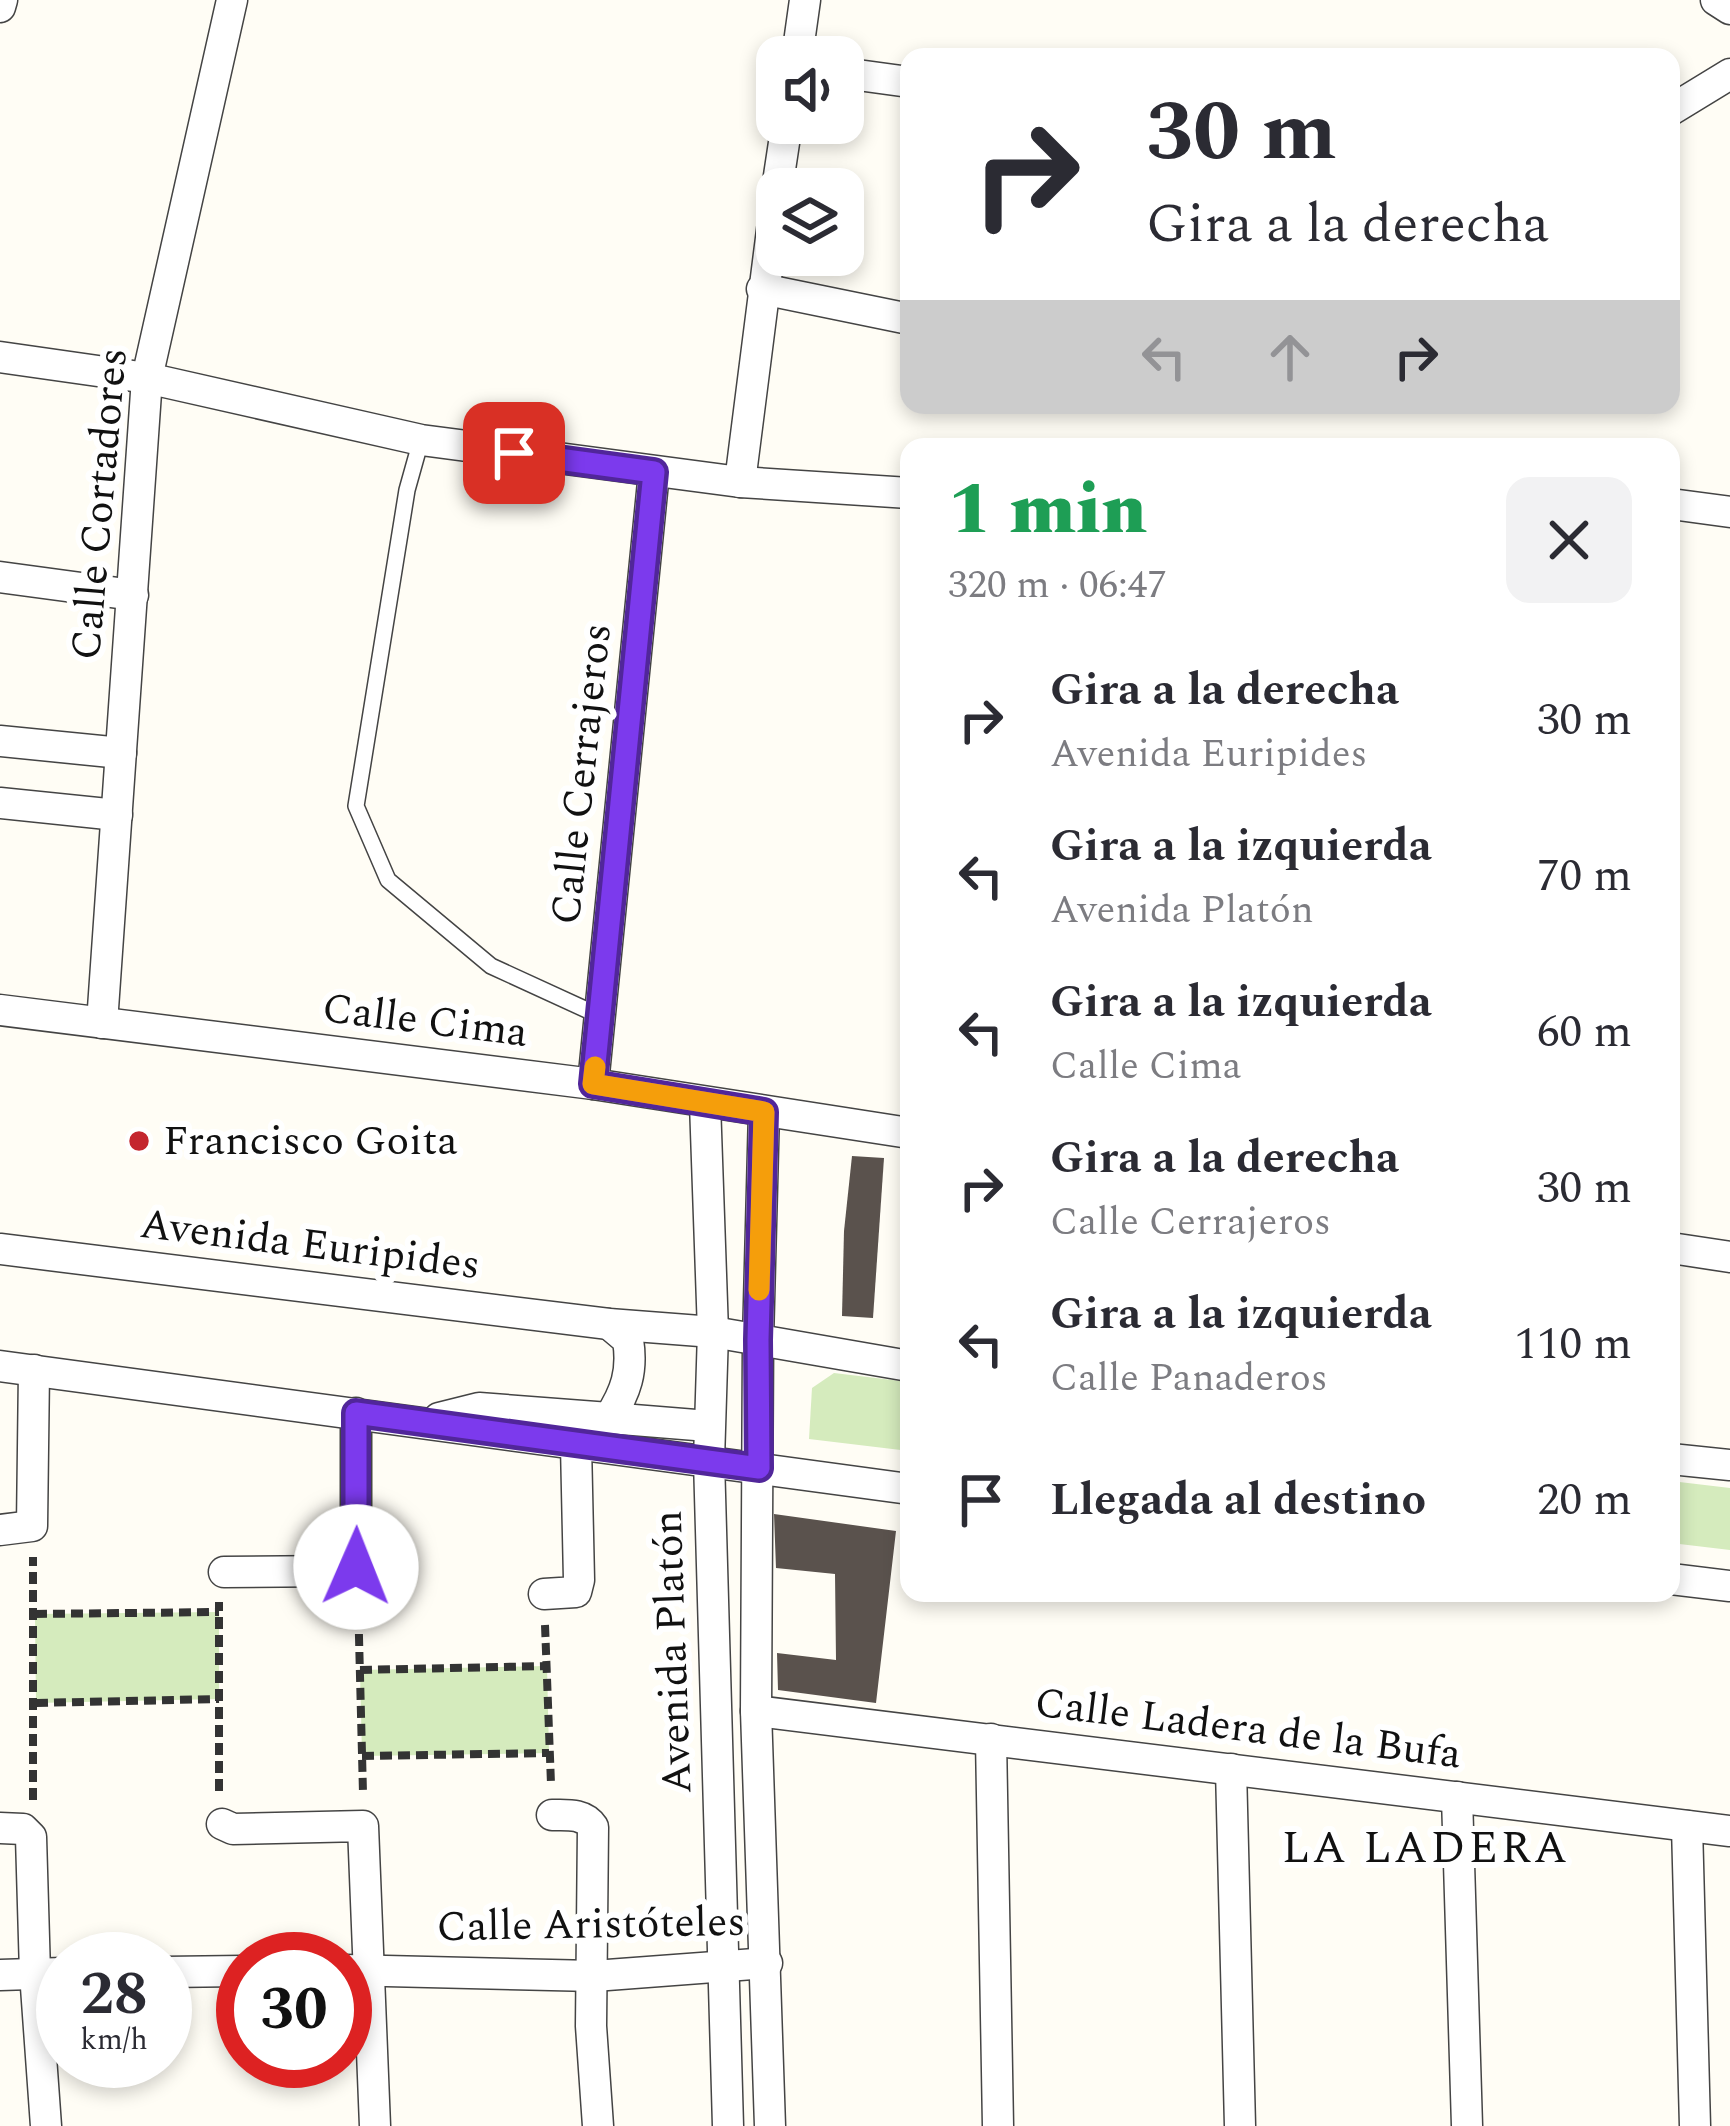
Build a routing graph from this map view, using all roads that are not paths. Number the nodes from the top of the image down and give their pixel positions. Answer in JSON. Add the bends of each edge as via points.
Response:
{"nodes":[{"id":1,"x":232,"y":0,"type":"edge"},
{"id":2,"x":805,"y":0,"type":"edge"},
{"id":3,"x":1717,"y":0,"type":"edge"},
{"id":4,"x":1730,"y":9,"type":"edge"},
{"id":5,"x":800,"y":36,"type":"edge"},
{"id":6,"x":1730,"y":74,"type":"edge"},
{"id":7,"x":864,"y":76,"type":"edge"},
{"id":8,"x":900,"y":81,"type":"edge"},
{"id":9,"x":1680,"y":105,"type":"edge"},
{"id":10,"x":765,"y":276,"type":"edge"},
{"id":11,"x":763,"y":289,"type":"junction"},
{"id":12,"x":900,"y":317,"type":"edge"},
{"id":13,"x":0,"y":357,"type":"edge"},
{"id":14,"x":147,"y":378,"type":"junction"},
{"id":15,"x":421,"y":440,"type":"junction"},
{"id":16,"x":654,"y":472,"type":"junction"},
{"id":17,"x":740,"y":482,"type":"junction"},
{"id":18,"x":900,"y":492,"type":"edge"},
{"id":19,"x":1680,"y":504,"type":"edge"},
{"id":20,"x":1730,"y":512,"type":"edge"},
{"id":21,"x":0,"y":577,"type":"edge"},
{"id":22,"x":133,"y":595,"type":"junction"},
{"id":23,"x":0,"y":741,"type":"edge"},
{"id":24,"x":121,"y":753,"type":"junction"},
{"id":25,"x":0,"y":803,"type":"edge"},
{"id":26,"x":117,"y":815,"type":"junction"},
{"id":27,"x":0,"y":1010,"type":"edge"},
{"id":28,"x":600,"y":1016,"type":"junction"},
{"id":29,"x":102,"y":1023,"type":"junction"},
{"id":30,"x":593,"y":1084,"type":"junction"},
{"id":31,"x":705,"y":1103,"type":"junction"},
{"id":32,"x":764,"y":1112,"type":"junction"},
{"id":33,"x":900,"y":1132,"type":"edge"},
{"id":34,"x":1680,"y":1249,"type":"edge"},
{"id":35,"x":0,"y":1250,"type":"edge"},
{"id":36,"x":1730,"y":1257,"type":"edge"},
{"id":37,"x":609,"y":1324,"type":"junction"},
{"id":38,"x":713,"y":1332,"type":"junction"},
{"id":39,"x":758,"y":1340,"type":"junction"},
{"id":40,"x":900,"y":1364,"type":"edge"},
{"id":41,"x":0,"y":1366,"type":"edge"},
{"id":42,"x":34,"y":1370,"type":"junction"},
{"id":43,"x":356,"y":1413,"type":"junction"},
{"id":44,"x":609,"y":1418,"type":"junction"},
{"id":45,"x":422,"y":1422,"type":"junction"},
{"id":46,"x":708,"y":1426,"type":"junction"},
{"id":47,"x":576,"y":1445,"type":"junction"},
{"id":48,"x":709,"y":1460,"type":"junction"},
{"id":49,"x":1680,"y":1460,"type":"edge"},
{"id":50,"x":1730,"y":1466,"type":"edge"},
{"id":51,"x":759,"y":1468,"type":"junction"},
{"id":52,"x":900,"y":1488,"type":"edge"},
{"id":53,"x":0,"y":1530,"type":"edge"},
{"id":54,"x":224,"y":1572,"type":"road end"},
{"id":55,"x":1680,"y":1581,"type":"edge"},
{"id":56,"x":1730,"y":1586,"type":"edge"},
{"id":57,"x":544,"y":1594,"type":"road end"},
{"id":58,"x":756,"y":1711,"type":"junction"},
{"id":59,"x":991,"y":1739,"type":"junction"},
{"id":60,"x":1232,"y":1769,"type":"junction"},
{"id":61,"x":1457,"y":1797,"type":"junction"},
{"id":62,"x":552,"y":1815,"type":"road end"},
{"id":63,"x":222,"y":1824,"type":"road end"},
{"id":64,"x":1687,"y":1826,"type":"junction"},
{"id":65,"x":0,"y":1828,"type":"edge"},
{"id":66,"x":1730,"y":1831,"type":"edge"},
{"id":67,"x":44,"y":1932,"type":"edge"},
{"id":68,"x":358,"y":1932,"type":"edge"},
{"id":69,"x":725,"y":1963,"type":"junction"},
{"id":70,"x":767,"y":1963,"type":"junction"},
{"id":71,"x":372,"y":1970,"type":"edge"},
{"id":72,"x":36,"y":1974,"type":"edge"},
{"id":73,"x":0,"y":1975,"type":"edge"},
{"id":74,"x":594,"y":1976,"type":"junction"},
{"id":75,"x":47,"y":2088,"type":"edge"},
{"id":76,"x":370,"y":2088,"type":"edge"},
{"id":77,"x":46,"y":2126,"type":"edge"},
{"id":78,"x":375,"y":2126,"type":"edge"},
{"id":79,"x":598,"y":2126,"type":"edge"},
{"id":80,"x":728,"y":2126,"type":"edge"},
{"id":81,"x":770,"y":2126,"type":"edge"},
{"id":82,"x":998,"y":2126,"type":"edge"},
{"id":83,"x":1240,"y":2126,"type":"edge"},
{"id":84,"x":1467,"y":2126,"type":"edge"},
{"id":85,"x":1695,"y":2126,"type":"edge"}],
"edges":[{"from":1,"to":14,"type":"street","name":"Calle Cortadores"},
{"from":2,"to":5,"type":"street"},
{"from":3,"to":4,"type":"street"},
{"from":6,"to":9,"type":"street"},
{"from":7,"to":8,"type":"street"},
{"from":10,"to":11,"type":"street"},
{"from":11,"to":12,"type":"street"},
{"from":11,"to":17,"type":"street"},
{"from":13,"to":14,"type":"street"},
{"from":14,"to":15,"type":"street"},
{"from":14,"to":22,"type":"street","name":"Calle Cortadores"},
{"from":15,"to":16,"type":"street"},
{"from":15,"to":28,"type":"lane","via":[[356,806],[388,880],[491,966]]},
{"from":16,"to":17,"type":"street"},
{"from":16,"to":28,"type":"street","name":"Calle Cerrajeros"},
{"from":17,"to":18,"type":"street"},
{"from":19,"to":20,"type":"street"},
{"from":21,"to":22,"type":"street"},
{"from":22,"to":24,"type":"street","name":"Calle Cortadores"},
{"from":23,"to":24,"type":"street"},
{"from":24,"to":26,"type":"street","name":"Calle Cortadores"},
{"from":25,"to":26,"type":"street"},
{"from":26,"to":29,"type":"street","name":"Calle Cortadores"},
{"from":27,"to":29,"type":"street","name":"Calle Cima"},
{"from":28,"to":30,"type":"street","name":"Calle Cerrajeros"},
{"from":29,"to":30,"type":"street","name":"Calle Cima"},
{"from":30,"to":31,"type":"street","name":"Calle Cima"},
{"from":31,"to":32,"type":"street","name":"Calle Cima"},
{"from":31,"to":38,"type":"street","name":"Avenida Platón"},
{"from":32,"to":33,"type":"street","name":"Calle Cima"},
{"from":32,"to":39,"type":"street","name":"Avenida Platón"},
{"from":34,"to":36,"type":"street"},
{"from":35,"to":37,"type":"street","name":"Avenida Euripides"},
{"from":37,"to":38,"type":"street","name":"Avenida Euripides"},
{"from":37,"to":44,"type":"street","via":[[628,1340],[631,1361],[625,1395]]},
{"from":38,"to":39,"type":"street","name":"Avenida Euripides"},
{"from":38,"to":46,"type":"street","name":"Avenida Platón"},
{"from":39,"to":40,"type":"street","name":"Avenida Euripides"},
{"from":39,"to":51,"type":"street","name":"Avenida Platón"},
{"from":41,"to":42,"type":"street"},
{"from":42,"to":43,"type":"street"},
{"from":42,"to":53,"type":"street","via":[[32,1526]]},
{"from":43,"to":45,"type":"street"},
{"from":43,"to":54,"type":"street","via":[[356,1567]]},
{"from":44,"to":45,"type":"street","via":[[479,1408]]},
{"from":44,"to":46,"type":"street"},
{"from":45,"to":47,"type":"street"},
{"from":46,"to":48,"type":"street","name":"Avenida Platón"},
{"from":47,"to":48,"type":"street"},
{"from":47,"to":57,"type":"street","via":[[579,1580],[576,1592]]},
{"from":48,"to":51,"type":"street"},
{"from":48,"to":69,"type":"street","name":"Avenida Platón"},
{"from":49,"to":50,"type":"street"},
{"from":51,"to":52,"type":"street"},
{"from":51,"to":58,"type":"street","name":"Avenida Platón"},
{"from":55,"to":56,"type":"street"},
{"from":58,"to":59,"type":"street","name":"Calle Ladera de la Bufa"},
{"from":58,"to":70,"type":"street","name":"Avenida Platón"},
{"from":59,"to":60,"type":"street","name":"Calle Ladera de la Bufa"},
{"from":59,"to":82,"type":"street"},
{"from":60,"to":61,"type":"street","name":"Calle Ladera de la Bufa"},
{"from":60,"to":83,"type":"street"},
{"from":61,"to":64,"type":"street","name":"Calle Ladera de la Bufa"},
{"from":61,"to":84,"type":"street"},
{"from":62,"to":74,"type":"street","via":[[588,1819],[593,1827]]},
{"from":63,"to":68,"type":"street","via":[[363,1826]]},
{"from":64,"to":66,"type":"street","name":"Calle Ladera de la Bufa"},
{"from":64,"to":85,"type":"street"},
{"from":65,"to":67,"type":"street","via":[[32,1837]]},
{"from":69,"to":70,"type":"street","name":"Calle Aristóteles"},
{"from":69,"to":74,"type":"street","name":"Calle Aristóteles"},
{"from":69,"to":80,"type":"street","name":"Avenida Platón"},
{"from":70,"to":81,"type":"street","name":"Avenida Platón"},
{"from":71,"to":74,"type":"street","name":"Calle Aristóteles"},
{"from":72,"to":73,"type":"street"},
{"from":74,"to":79,"type":"street"},
{"from":75,"to":77,"type":"street"},
{"from":76,"to":78,"type":"street"}]}
